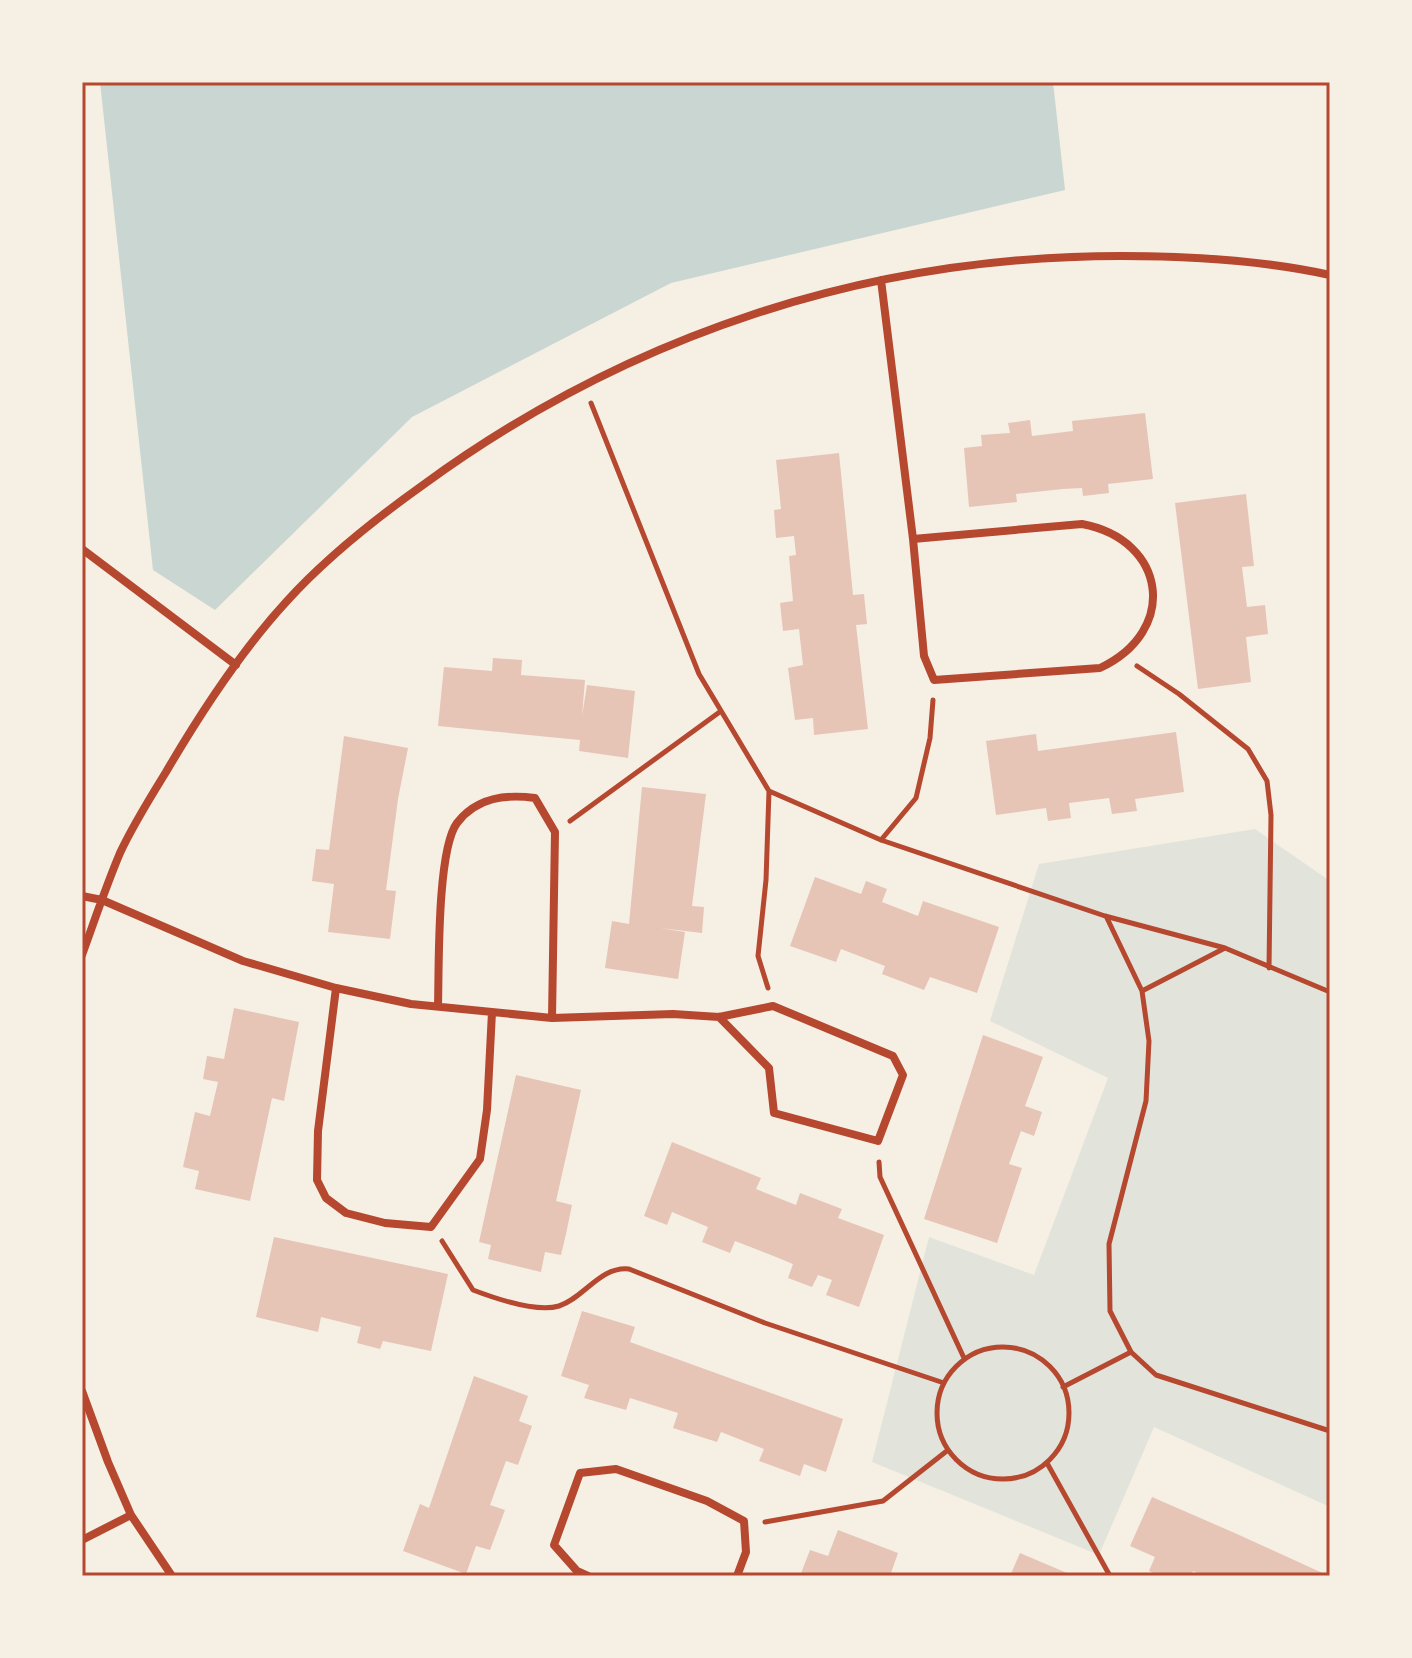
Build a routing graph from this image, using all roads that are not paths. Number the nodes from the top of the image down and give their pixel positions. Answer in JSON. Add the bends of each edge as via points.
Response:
{"nodes":[{"id":1,"x":1330,"y":275,"type":"edge"},
{"id":2,"x":881,"y":280,"type":"junction"},
{"id":3,"x":913,"y":539,"type":"junction"},
{"id":4,"x":82,"y":549,"type":"edge"},
{"id":5,"x":236,"y":665,"type":"junction"},
{"id":6,"x":82,"y":896,"type":"edge"},
{"id":7,"x":102,"y":900,"type":"junction"},
{"id":8,"x":82,"y":955,"type":"edge"},
{"id":9,"x":336,"y":988,"type":"junction"},
{"id":10,"x":438,"y":1006,"type":"junction"},
{"id":11,"x":492,"y":1012,"type":"junction"},
{"id":12,"x":719,"y":1017,"type":"junction"},
{"id":13,"x":552,"y":1018,"type":"junction"},
{"id":14,"x":82,"y":1391,"type":"edge"},
{"id":15,"x":131,"y":1515,"type":"junction"},
{"id":16,"x":82,"y":1540,"type":"edge"},
{"id":17,"x":172,"y":1576,"type":"edge"},
{"id":18,"x":588,"y":1576,"type":"edge"},
{"id":19,"x":737,"y":1576,"type":"edge"}],
"edges":[{"from":1,"to":2,"type":"street","via":[[1177,256],[1054,256]]},
{"from":2,"to":3,"type":"street"},
{"from":2,"to":5,"type":"street","via":[[812,295],[696,333],[583,383],[478,445],[378,517],[288,600]]},
{"from":3,"to":3,"type":"street","via":[[924,656],[934,680],[1100,668],[1121,658],[1149,623],[1150,577],[1140,556],[1104,528],[1082,524]]},
{"from":4,"to":5,"type":"street"},
{"from":5,"to":7,"type":"street","via":[[206,704],[145,806]]},
{"from":6,"to":7,"type":"street"},
{"from":7,"to":8,"type":"street"},
{"from":7,"to":9,"type":"street","via":[[243,961]]},
{"from":9,"to":10,"type":"street"},
{"from":9,"to":11,"type":"street","via":[[317,1180],[326,1198],[346,1213],[385,1223],[431,1227],[480,1159]]},
{"from":10,"to":11,"type":"street"},
{"from":10,"to":13,"type":"street","via":[[443,865],[456,824],[481,803],[508,794],[535,798],[555,832]]},
{"from":11,"to":13,"type":"street"},
{"from":12,"to":12,"type":"street","via":[[773,1006],[893,1056],[903,1075],[878,1141],[774,1113],[769,1068]]},
{"from":12,"to":13,"type":"street"},
{"from":14,"to":15,"type":"street"},
{"from":15,"to":16,"type":"street"},
{"from":15,"to":17,"type":"street"},
{"from":18,"to":19,"type":"street","via":[[554,1545],[580,1473],[616,1469],[707,1501],[744,1521],[746,1552]]}]}
